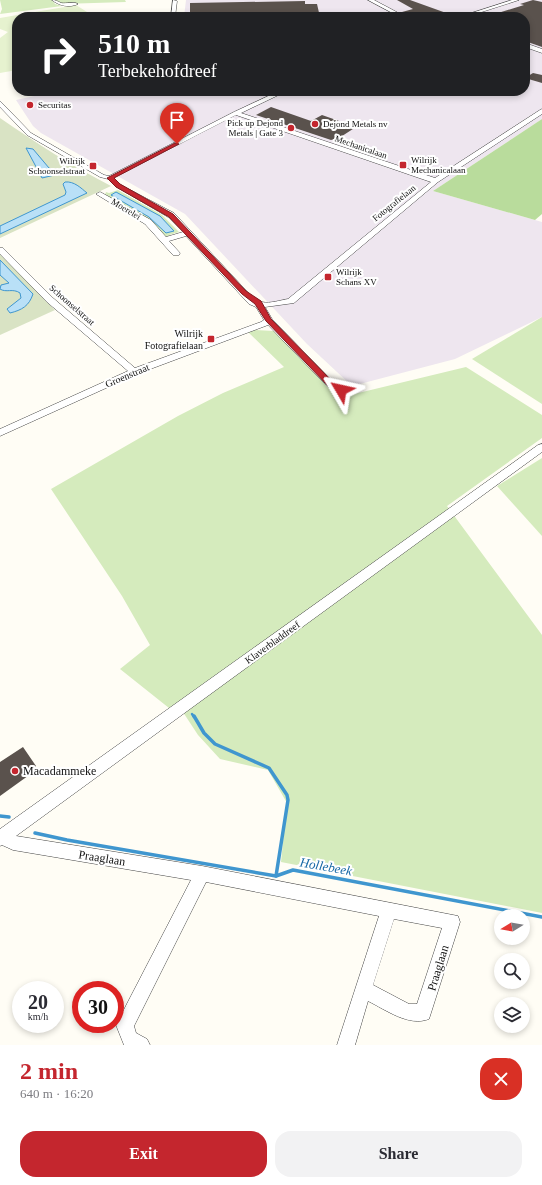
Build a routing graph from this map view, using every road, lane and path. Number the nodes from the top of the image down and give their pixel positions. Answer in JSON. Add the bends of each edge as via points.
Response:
{"nodes":[{"id":1,"x":54,"y":0,"type":"edge"},
{"id":2,"x":370,"y":0,"type":"edge"},
{"id":3,"x":517,"y":0,"type":"edge"},
{"id":4,"x":175,"y":1,"type":"dead end"},
{"id":5,"x":76,"y":4,"type":"dead end"},
{"id":6,"x":174,"y":12,"type":"edge"},
{"id":7,"x":394,"y":12,"type":"edge"},
{"id":8,"x":477,"y":12,"type":"edge"},
{"id":9,"x":530,"y":47,"type":"edge"},
{"id":10,"x":542,"y":51,"type":"edge"},
{"id":11,"x":273,"y":96,"type":"edge"},
{"id":12,"x":0,"y":102,"type":"edge"},
{"id":13,"x":542,"y":111,"type":"edge"},
{"id":14,"x":236,"y":113,"type":"junction"},
{"id":15,"x":110,"y":178,"type":"junction"},
{"id":16,"x":436,"y":181,"type":"junction"},
{"id":17,"x":117,"y":185,"type":"junction"},
{"id":18,"x":188,"y":233,"type":"junction"},
{"id":19,"x":164,"y":240,"type":"junction"},
{"id":20,"x":0,"y":250,"type":"edge"},
{"id":21,"x":176,"y":253,"type":"dead end"},
{"id":22,"x":260,"y":305,"type":"junction"},
{"id":23,"x":268,"y":320,"type":"junction"},
{"id":24,"x":134,"y":372,"type":"junction"},
{"id":25,"x":349,"y":391,"type":"dead end"},
{"id":26,"x":0,"y":434,"type":"edge"},
{"id":27,"x":542,"y":447,"type":"edge"},
{"id":28,"x":1,"y":837,"type":"edge"},
{"id":29,"x":202,"y":874,"type":"junction"},
{"id":30,"x":389,"y":910,"type":"junction"},
{"id":31,"x":364,"y":989,"type":"junction"},
{"id":32,"x":141,"y":1045,"type":"edge"},
{"id":33,"x":346,"y":1045,"type":"edge"}],
"edges":[{"from":1,"to":5,"type":"street","via":[[60,4]]},
{"from":2,"to":7,"type":"street"},
{"from":3,"to":8,"type":"street"},
{"from":4,"to":6,"type":"street"},
{"from":9,"to":10,"type":"street"},
{"from":11,"to":14,"type":"street"},
{"from":12,"to":15,"type":"street","name":"Moerelei","via":[[29,134],[102,176]]},
{"from":13,"to":16,"type":"street","name":"Fotografielaan"},
{"from":14,"to":15,"type":"street"},
{"from":14,"to":16,"type":"street","name":"Mechanicalaan"},
{"from":15,"to":17,"type":"street","name":"Moerelei"},
{"from":16,"to":22,"type":"street","name":"Fotografielaan","via":[[291,301]]},
{"from":17,"to":18,"type":"street","name":"Moerelei","via":[[171,215]]},
{"from":17,"to":19,"type":"street","name":"Moerelei","via":[[100,194],[148,222]]},
{"from":18,"to":19,"type":"street"},
{"from":18,"to":22,"type":"street","name":"Moerelei","via":[[252,302]]},
{"from":19,"to":21,"type":"street","name":"Moerelei"},
{"from":20,"to":24,"type":"street","name":"Schoonselstraat","via":[[50,300]]},
{"from":22,"to":23,"type":"street","name":"Moerelei"},
{"from":23,"to":24,"type":"street","name":"Groenstraat","via":[[259,326]]},
{"from":23,"to":25,"type":"street","name":"Moerelei","via":[[335,388]]},
{"from":24,"to":26,"type":"street","name":"Groenstraat"},
{"from":27,"to":28,"type":"street","name":"Klaverbladdreef"},
{"from":28,"to":29,"type":"street","name":"Praaglaan","via":[[13,843]]},
{"from":29,"to":30,"type":"street","name":"Praaglaan"},
{"from":29,"to":32,"type":"street","via":[[125,1025],[130,1039]]},
{"from":30,"to":31,"type":"street"},
{"from":30,"to":31,"type":"street","name":"Praaglaan","via":[[452,922],[423,1013],[408,1012]]},
{"from":31,"to":33,"type":"street"}]}
